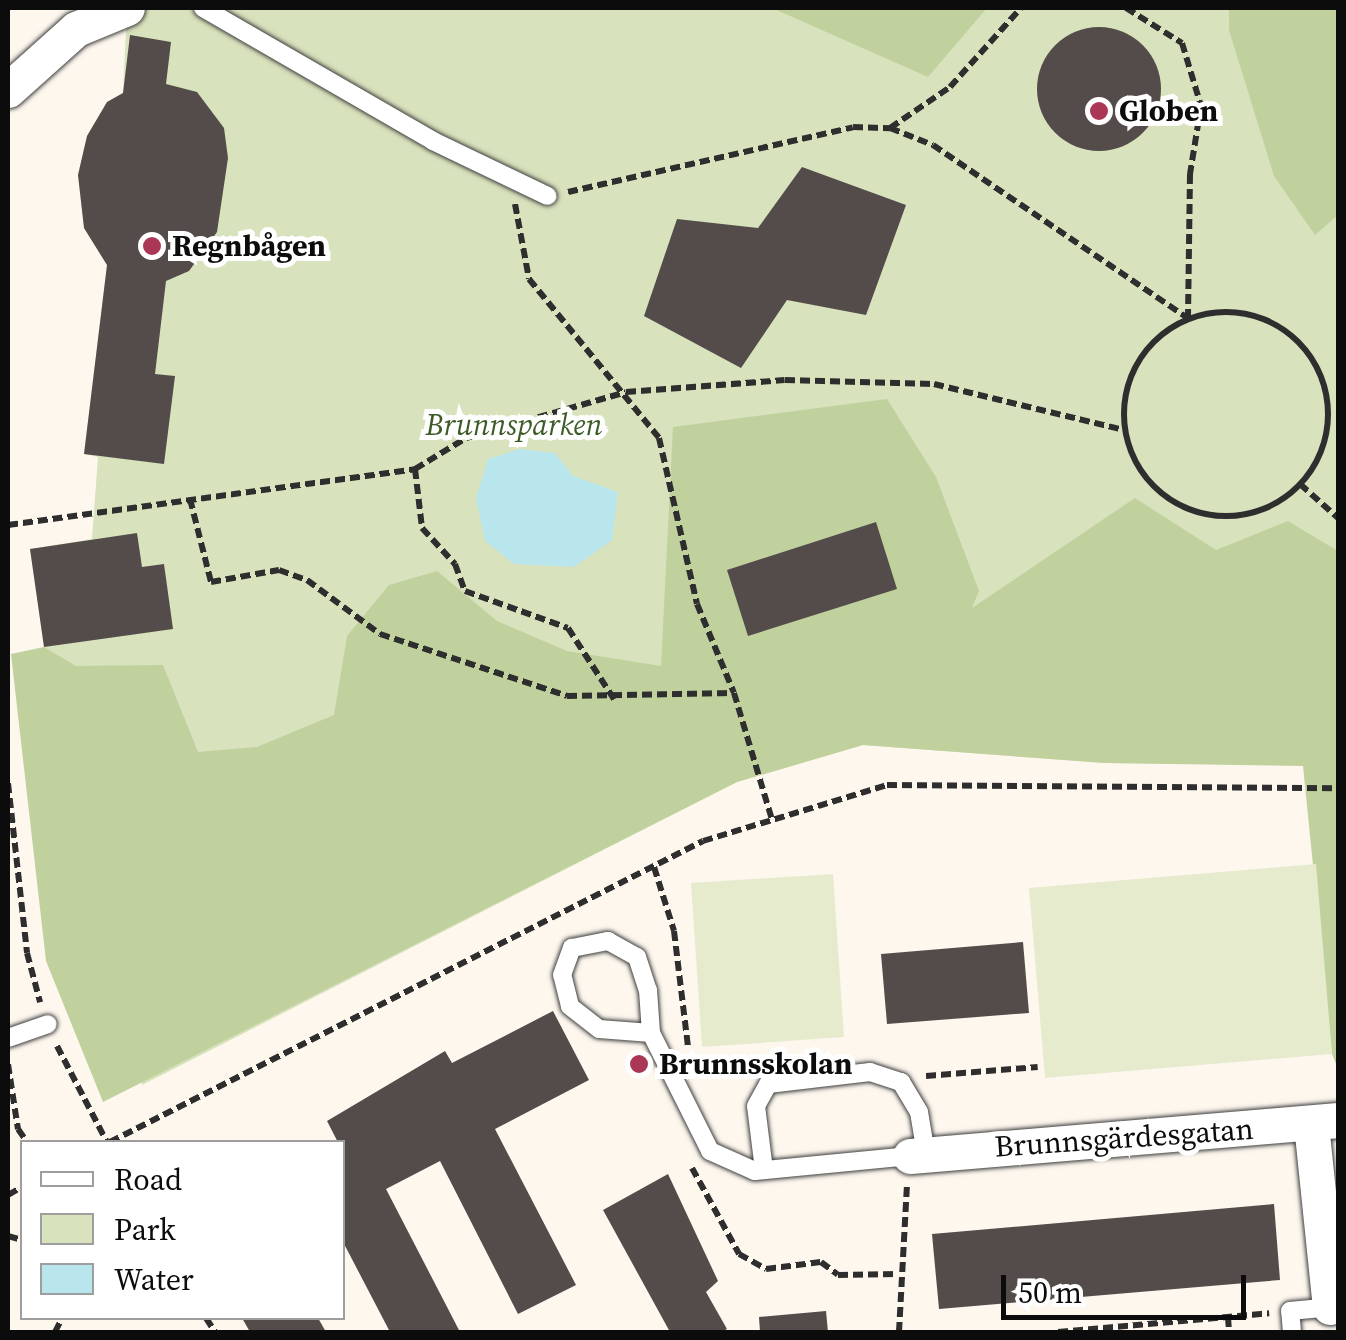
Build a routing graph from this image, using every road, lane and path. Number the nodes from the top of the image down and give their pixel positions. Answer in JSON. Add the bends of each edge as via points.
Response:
{"nodes":[{"id":1,"x":127,"y":8,"type":"edge"},
{"id":2,"x":202,"y":8,"type":"edge"},
{"id":3,"x":1021,"y":8,"type":"edge"},
{"id":4,"x":1126,"y":8,"type":"edge"},
{"id":5,"x":8,"y":90,"type":"edge"},
{"id":6,"x":890,"y":128,"type":"junction"},
{"id":7,"x":510,"y":178,"type":"junction"},
{"id":8,"x":548,"y":196,"type":"joint"},
{"id":9,"x":1188,"y":318,"type":"junction"},
{"id":10,"x":626,"y":392,"type":"junction"},
{"id":11,"x":1124,"y":430,"type":"junction"},
{"id":12,"x":415,"y":469,"type":"junction"},
{"id":13,"x":1300,"y":484,"type":"junction"},
{"id":14,"x":190,"y":500,"type":"junction"},
{"id":15,"x":1338,"y":518,"type":"edge"},
{"id":16,"x":8,"y":525,"type":"edge"},
{"id":17,"x":734,"y":694,"type":"junction"},
{"id":18,"x":615,"y":700,"type":"junction"},
{"id":19,"x":8,"y":783,"type":"edge"},
{"id":20,"x":1338,"y":788,"type":"edge"},
{"id":21,"x":772,"y":820,"type":"junction"},
{"id":22,"x":654,"y":866,"type":"junction"},
{"id":23,"x":48,"y":1024,"type":"junction"},
{"id":24,"x":651,"y":1032,"type":"junction"},
{"id":25,"x":8,"y":1038,"type":"edge"},
{"id":26,"x":689,"y":1061,"type":"dead end"},
{"id":27,"x":8,"y":1064,"type":"edge"},
{"id":28,"x":1038,"y":1066,"type":"dead end"},
{"id":29,"x":901,"y":1082,"type":"junction"},
{"id":30,"x":1325,"y":1122,"type":"edge"},
{"id":31,"x":18,"y":1129,"type":"junction"},
{"id":32,"x":8,"y":1135,"type":"edge"},
{"id":33,"x":25,"y":1140,"type":"edge"},
{"id":34,"x":107,"y":1140,"type":"edge"},
{"id":35,"x":112,"y":1140,"type":"edge"},
{"id":36,"x":918,"y":1155,"type":"junction"},
{"id":37,"x":764,"y":1170,"type":"junction"},
{"id":38,"x":1334,"y":1306,"type":"edge"},
{"id":39,"x":1290,"y":1311,"type":"junction"},
{"id":40,"x":1228,"y":1317,"type":"junction"},
{"id":41,"x":899,"y":1332,"type":"edge"},
{"id":42,"x":1058,"y":1332,"type":"edge"},
{"id":43,"x":1230,"y":1332,"type":"edge"},
{"id":44,"x":1292,"y":1332,"type":"edge"}],
"edges":[{"from":1,"to":5,"type":"street","via":[[76,29]]},
{"from":2,"to":7,"type":"lane"},
{"from":3,"to":6,"type":"path","via":[[950,88]]},
{"from":4,"to":9,"type":"path","via":[[1182,43],[1201,106],[1190,174]]},
{"from":6,"to":8,"type":"path","via":[[853,128]]},
{"from":6,"to":9,"type":"path","via":[[933,145]]},
{"from":7,"to":8,"type":"lane"},
{"from":7,"to":10,"type":"path","via":[[529,279]]},
{"from":9,"to":11,"type":"path","via":[[1158,336],[1136,364],[1124,398]]},
{"from":9,"to":13,"type":"path","via":[[1222,311],[1258,316],[1289,332],[1312,359],[1326,391],[1327,427],[1318,458]]},
{"from":10,"to":11,"type":"path","via":[[785,380],[934,384]]},
{"from":10,"to":12,"type":"path","via":[[466,438]]},
{"from":10,"to":17,"type":"path","via":[[659,438],[697,604]]},
{"from":11,"to":13,"type":"path","via":[[1144,474],[1180,506],[1211,515],[1243,514],[1274,504]]},
{"from":12,"to":14,"type":"path"},
{"from":12,"to":18,"type":"path","via":[[422,528],[456,564],[466,591],[568,628]]},
{"from":13,"to":15,"type":"path"},
{"from":14,"to":16,"type":"path"},
{"from":14,"to":18,"type":"path","via":[[211,582],[279,570],[308,580],[380,634],[568,696]]},
{"from":17,"to":18,"type":"path"},
{"from":17,"to":21,"type":"path"},
{"from":19,"to":23,"type":"path","via":[[27,954]]},
{"from":20,"to":21,"type":"path","via":[[887,785]]},
{"from":21,"to":22,"type":"path","via":[[703,841]]},
{"from":22,"to":26,"type":"path","via":[[674,931]]},
{"from":22,"to":35,"type":"path"},
{"from":23,"to":25,"type":"lane"},
{"from":23,"to":34,"type":"path"},
{"from":24,"to":24,"type":"lane","via":[[637,958],[608,941],[572,948],[562,976],[570,1006],[599,1030]]},
{"from":24,"to":37,"type":"lane","via":[[710,1151]]},
{"from":27,"to":31,"type":"path"},
{"from":28,"to":29,"type":"path"},
{"from":29,"to":36,"type":"lane","via":[[919,1112]]},
{"from":29,"to":37,"type":"lane","via":[[870,1072],[768,1084],[756,1106]]},
{"from":30,"to":36,"type":"street","name":"Brunnsgärdesgatan"},
{"from":30,"to":38,"type":"street"},
{"from":31,"to":32,"type":"path"},
{"from":31,"to":33,"type":"path"},
{"from":36,"to":37,"type":"lane"},
{"from":36,"to":41,"type":"path"},
{"from":38,"to":39,"type":"lane"},
{"from":39,"to":40,"type":"path"},
{"from":39,"to":44,"type":"lane"},
{"from":40,"to":42,"type":"path"},
{"from":40,"to":43,"type":"path"}]}
